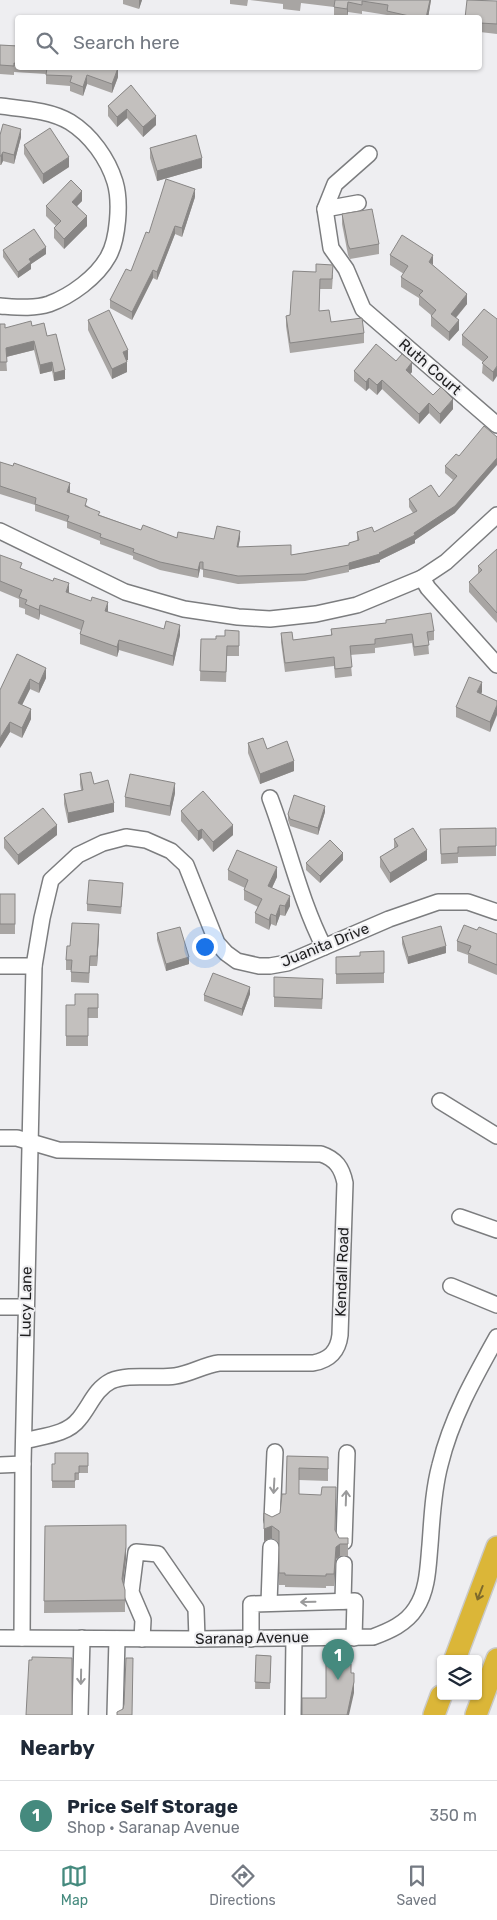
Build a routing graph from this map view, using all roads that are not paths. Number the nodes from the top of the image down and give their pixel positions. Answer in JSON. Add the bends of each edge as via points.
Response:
{"nodes":[{"id":1,"x":0,"y":106,"type":"edge"},
{"id":2,"x":369,"y":154,"type":"dead end"},
{"id":3,"x":358,"y":203,"type":"dead end"},
{"id":4,"x":325,"y":209,"type":"junction"},
{"id":5,"x":0,"y":306,"type":"edge"},
{"id":6,"x":497,"y":425,"type":"edge"},
{"id":7,"x":497,"y":515,"type":"edge"},
{"id":8,"x":0,"y":532,"type":"edge"},
{"id":9,"x":422,"y":578,"type":"junction"},
{"id":10,"x":497,"y":665,"type":"edge"},
{"id":11,"x":270,"y":798,"type":"dead end"},
{"id":12,"x":497,"y":912,"type":"edge"},
{"id":13,"x":324,"y":947,"type":"junction"},
{"id":14,"x":0,"y":966,"type":"edge"},
{"id":15,"x":34,"y":966,"type":"junction"},
{"id":16,"x":440,"y":1101,"type":"dead end"},
{"id":17,"x":497,"y":1136,"type":"edge"},
{"id":18,"x":0,"y":1138,"type":"edge"},
{"id":19,"x":30,"y":1142,"type":"junction"},
{"id":20,"x":460,"y":1217,"type":"dead end"},
{"id":21,"x":497,"y":1230,"type":"edge"},
{"id":22,"x":451,"y":1286,"type":"dead end"},
{"id":23,"x":497,"y":1305,"type":"edge"},
{"id":24,"x":0,"y":1307,"type":"edge"},
{"id":25,"x":26,"y":1307,"type":"junction"},
{"id":26,"x":497,"y":1336,"type":"edge"},
{"id":27,"x":24,"y":1441,"type":"junction"},
{"id":28,"x":276,"y":1452,"type":"dead end"},
{"id":29,"x":347,"y":1453,"type":"dead end"},
{"id":30,"x":23,"y":1464,"type":"junction"},
{"id":31,"x":0,"y":1465,"type":"edge"},
{"id":32,"x":272,"y":1520,"type":"edge"},
{"id":33,"x":344,"y":1542,"type":"edge"},
{"id":34,"x":271,"y":1547,"type":"dead end"},
{"id":35,"x":497,"y":1547,"type":"edge"},
{"id":36,"x":344,"y":1564,"type":"dead end"},
{"id":37,"x":343,"y":1601,"type":"junction"},
{"id":38,"x":269,"y":1603,"type":"junction"},
{"id":39,"x":0,"y":1638,"type":"edge"},
{"id":40,"x":22,"y":1638,"type":"junction"},
{"id":41,"x":82,"y":1638,"type":"junction"},
{"id":42,"x":294,"y":1638,"type":"junction"},
{"id":43,"x":354,"y":1638,"type":"junction"},
{"id":44,"x":117,"y":1639,"type":"junction"},
{"id":45,"x":142,"y":1639,"type":"junction"},
{"id":46,"x":197,"y":1639,"type":"junction"},
{"id":47,"x":251,"y":1639,"type":"junction"},
{"id":48,"x":456,"y":1655,"type":"edge"},
{"id":49,"x":497,"y":1659,"type":"edge"},
{"id":50,"x":440,"y":1700,"type":"edge"},
{"id":51,"x":80,"y":1715,"type":"edge"},
{"id":52,"x":115,"y":1715,"type":"edge"},
{"id":53,"x":293,"y":1715,"type":"edge"},
{"id":54,"x":434,"y":1715,"type":"edge"},
{"id":55,"x":476,"y":1715,"type":"edge"}],
"edges":[{"from":1,"to":5,"type":"street","via":[[50,114],[70,122],[91,141],[105,159],[116,184],[117,215],[116,239],[108,258],[82,285],[48,304]]},
{"from":2,"to":4,"type":"street","via":[[335,184]]},
{"from":3,"to":4,"type":"street"},
{"from":4,"to":6,"type":"street","name":"Ruth Court","via":[[331,248],[346,269],[363,309]]},
{"from":7,"to":9,"type":"street","via":[[446,562]]},
{"from":8,"to":9,"type":"street","via":[[125,592],[184,609],[238,617],[270,619],[316,614],[357,605]]},
{"from":9,"to":10,"type":"street"},
{"from":11,"to":13,"type":"street","via":[[313,926]]},
{"from":12,"to":13,"type":"street","name":"Juanita Drive","via":[[468,902],[438,902]]},
{"from":13,"to":15,"type":"street","name":"Juanita Drive","via":[[287,963],[270,966],[237,961],[217,943],[186,865],[171,851],[146,840],[126,837],[78,854],[51,880]]},
{"from":14,"to":15,"type":"street"},
{"from":15,"to":19,"type":"street","name":"Lucy Lane"},
{"from":16,"to":17,"type":"street"},
{"from":18,"to":19,"type":"street","name":"Kendall Road"},
{"from":19,"to":25,"type":"street","name":"Lucy Lane"},
{"from":19,"to":27,"type":"street","name":"Kendall Road","via":[[58,1150],[321,1154],[337,1163],[345,1183],[339,1346],[324,1361],[219,1363],[178,1376],[112,1381],[102,1387],[79,1420],[67,1430]]},
{"from":20,"to":21,"type":"street"},
{"from":22,"to":23,"type":"street"},
{"from":24,"to":25,"type":"street"},
{"from":25,"to":27,"type":"street","name":"Lucy Lane"},
{"from":26,"to":43,"type":"street","name":"Saranap Avenue","via":[[462,1401],[439,1466],[428,1575],[416,1608],[405,1621],[389,1631],[373,1637]]},
{"from":27,"to":30,"type":"street","name":"Lucy Lane"},
{"from":28,"to":32,"type":"street","one_way":true},
{"from":33,"to":29,"type":"street","one_way":true},
{"from":30,"to":31,"type":"street"},
{"from":30,"to":40,"type":"street","name":"Lucy Lane"},
{"from":34,"to":38,"type":"street"},
{"from":35,"to":48,"type":"highway","one_way":true},
{"from":36,"to":37,"type":"street"},
{"from":37,"to":38,"type":"street","one_way":true},
{"from":37,"to":43,"type":"street","via":[[355,1601]]},
{"from":38,"to":47,"type":"street","via":[[251,1604]]},
{"from":39,"to":40,"type":"street","name":"Saranap Avenue"},
{"from":40,"to":41,"type":"street","name":"Saranap Avenue"},
{"from":41,"to":44,"type":"street","name":"Saranap Avenue"},
{"from":41,"to":51,"type":"street","one_way":true},
{"from":42,"to":43,"type":"street","name":"Saranap Avenue"},
{"from":42,"to":47,"type":"street","name":"Saranap Avenue"},
{"from":42,"to":53,"type":"street"},
{"from":44,"to":45,"type":"street","name":"Saranap Avenue"},
{"from":44,"to":52,"type":"street"},
{"from":45,"to":46,"type":"street","name":"Saranap Avenue"},
{"from":45,"to":46,"type":"street","via":[[143,1620],[131,1592],[136,1552],[158,1554],[196,1609]]},
{"from":46,"to":47,"type":"street","name":"Saranap Avenue"},
{"from":49,"to":55,"type":"highway"},
{"from":50,"to":54,"type":"highway"}]}
